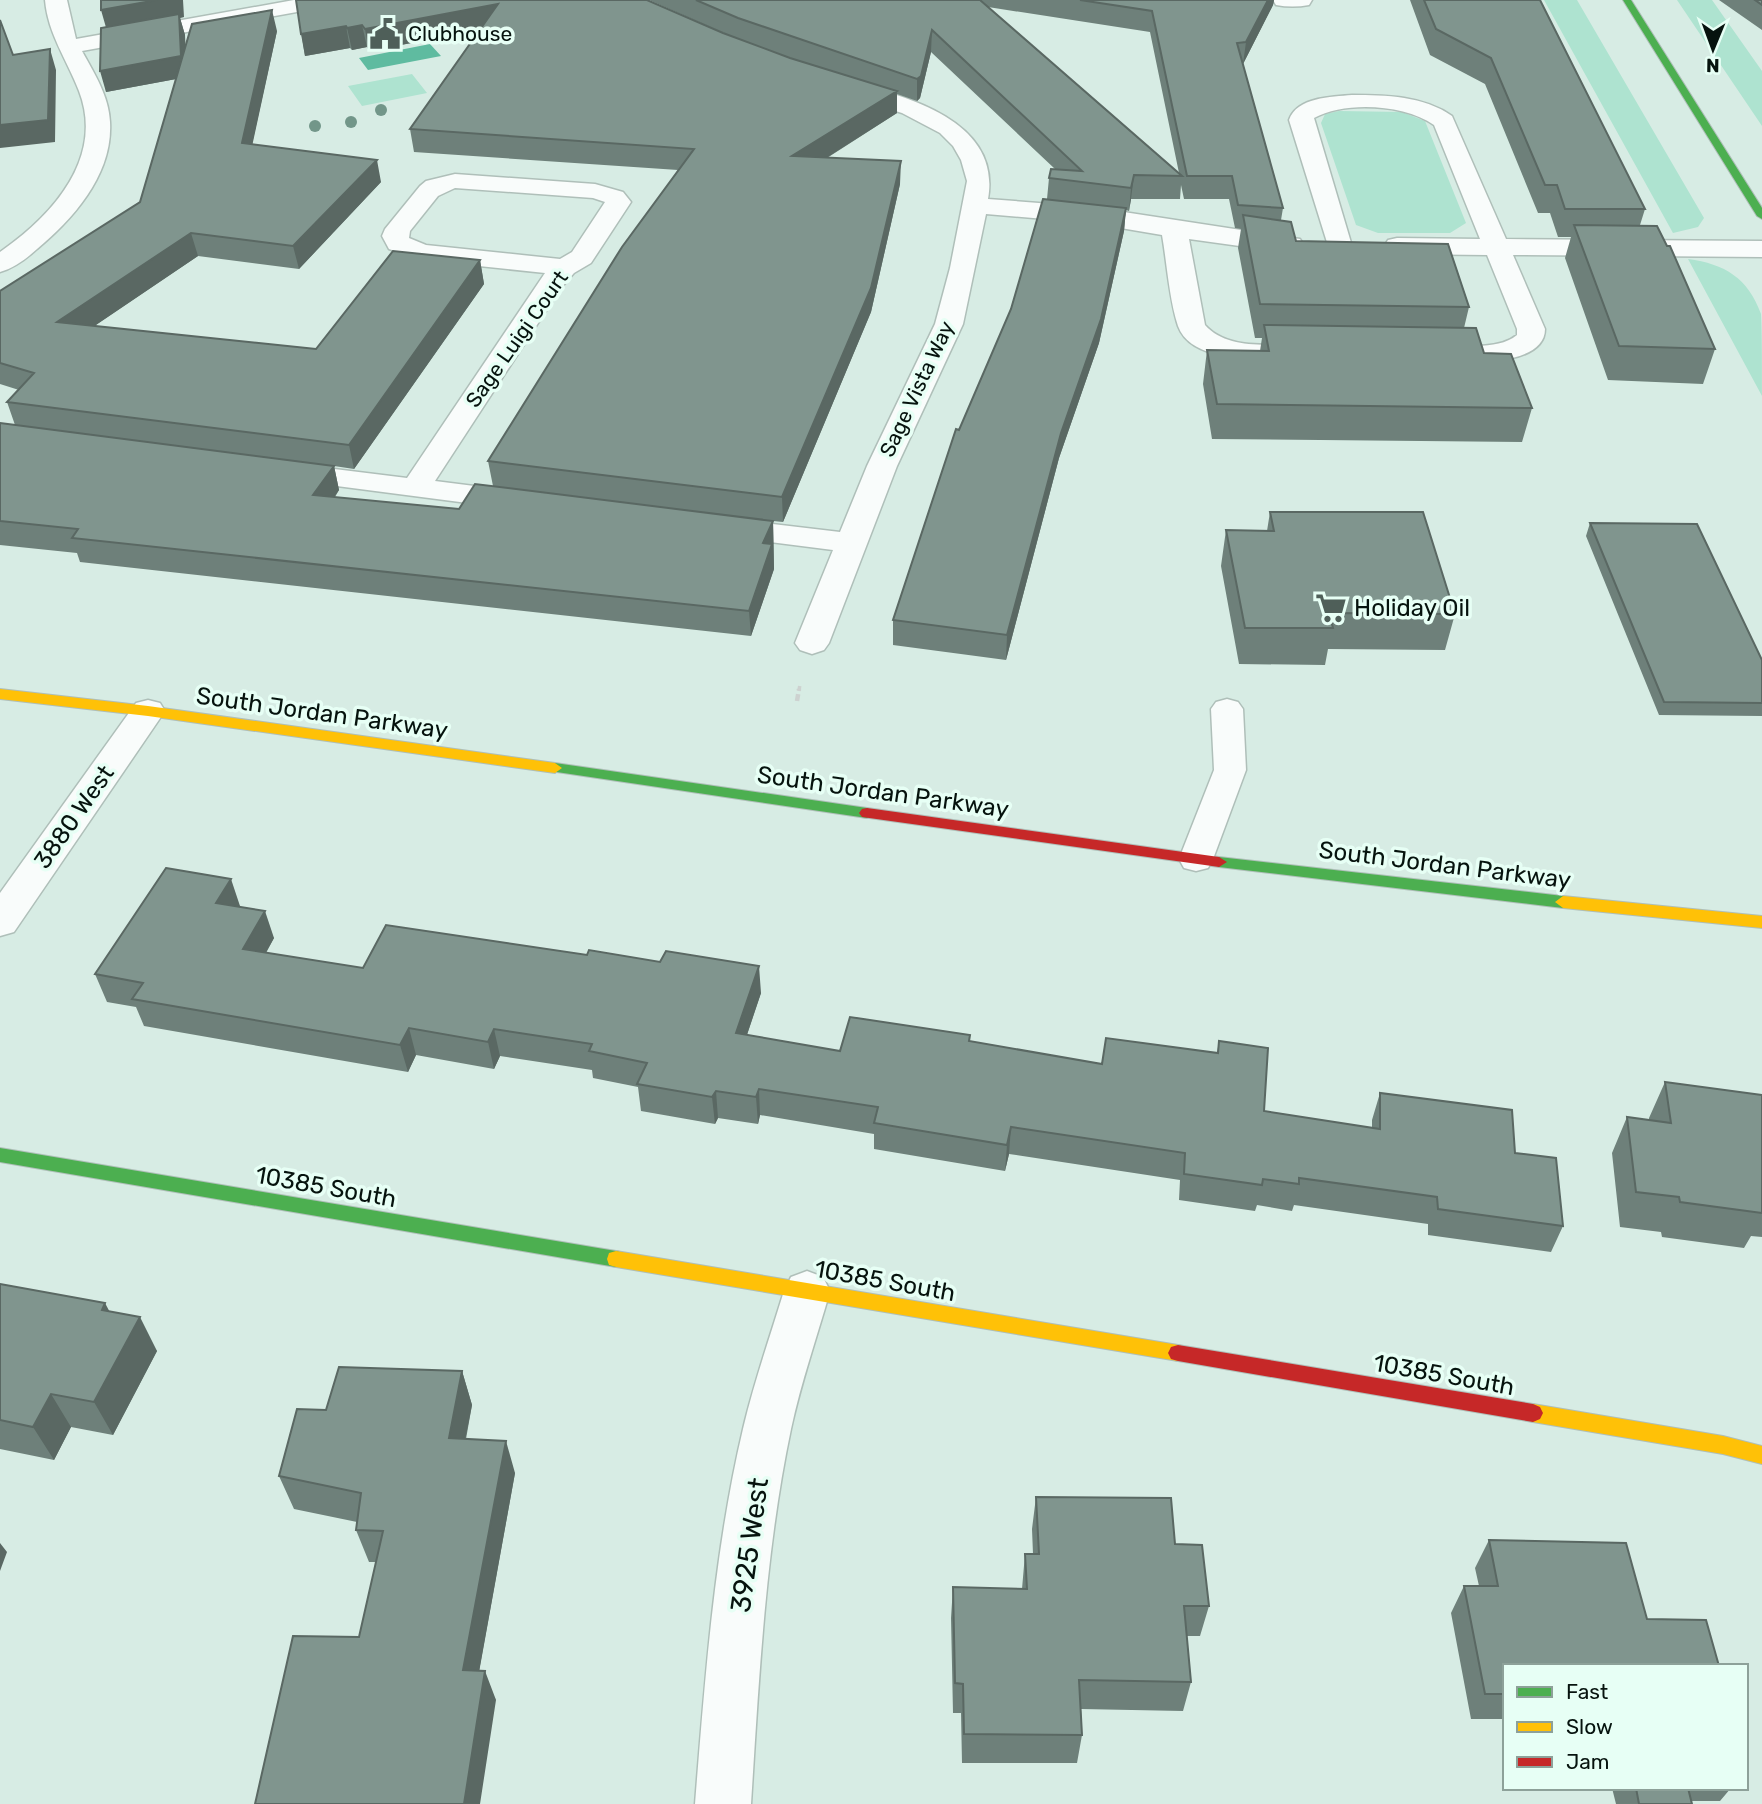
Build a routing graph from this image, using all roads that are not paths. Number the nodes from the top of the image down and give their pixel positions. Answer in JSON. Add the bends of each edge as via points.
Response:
{"nodes":[{"id":1,"x":56,"y":0,"type":"edge"},
{"id":2,"x":330,"y":0,"type":"edge"},
{"id":3,"x":1284,"y":0,"type":"edge"},
{"id":4,"x":1301,"y":0,"type":"edge"},
{"id":5,"x":1627,"y":0,"type":"edge"},
{"id":6,"x":246,"y":7,"type":"edge"},
{"id":7,"x":69,"y":47,"type":"junction"},
{"id":8,"x":829,"y":83,"type":"edge"},
{"id":9,"x":974,"y":205,"type":"junction"},
{"id":10,"x":1762,"y":216,"type":"edge"},
{"id":11,"x":1174,"y":229,"type":"junction"},
{"id":12,"x":1339,"y":246,"type":"junction"},
{"id":13,"x":1496,"y":247,"type":"junction"},
{"id":14,"x":1762,"y":249,"type":"edge"},
{"id":15,"x":0,"y":264,"type":"edge"},
{"id":16,"x":565,"y":267,"type":"junction"},
{"id":17,"x":1335,"y":351,"type":"edge"},
{"id":18,"x":1402,"y":351,"type":"edge"},
{"id":19,"x":263,"y":469,"type":"edge"},
{"id":20,"x":415,"y":488,"type":"junction"},
{"id":21,"x":551,"y":505,"type":"edge"},
{"id":22,"x":700,"y":524,"type":"edge"},
{"id":23,"x":850,"y":543,"type":"junction"},
{"id":24,"x":812,"y":643,"type":"dead end"},
{"id":25,"x":0,"y":694,"type":"edge"},
{"id":26,"x":1227,"y":709,"type":"dead end"},
{"id":27,"x":148,"y":711,"type":"junction"},
{"id":28,"x":1196,"y":859,"type":"junction"},
{"id":29,"x":0,"y":922,"type":"edge"},
{"id":30,"x":1762,"y":922,"type":"edge"},
{"id":31,"x":0,"y":1155,"type":"edge"},
{"id":32,"x":807,"y":1291,"type":"junction"},
{"id":33,"x":1762,"y":1455,"type":"edge"},
{"id":34,"x":723,"y":1804,"type":"edge"}],
"edges":[{"from":1,"to":7,"type":"street"},
{"from":2,"to":6,"type":"street"},
{"from":3,"to":4,"type":"street"},
{"from":5,"to":10,"type":"main road"},
{"from":6,"to":7,"type":"street"},
{"from":7,"to":15,"type":"street","via":[[98,112],[101,128],[94,160],[61,210]]},
{"from":8,"to":9,"type":"street","name":"Sage Vista Way","via":[[909,107],[947,127],[971,152],[977,166]]},
{"from":9,"to":11,"type":"street","via":[[1080,214]]},
{"from":9,"to":23,"type":"street","name":"Sage Vista Way","via":[[949,324]]},
{"from":11,"to":12,"type":"street","via":[[1264,242]]},
{"from":11,"to":17,"type":"street","via":[[1197,336],[1242,350]]},
{"from":12,"to":13,"type":"street"},
{"from":12,"to":13,"type":"street","via":[[1301,120],[1303,114],[1310,108],[1336,104],[1400,104],[1415,105],[1444,121]]},
{"from":13,"to":14,"type":"street"},
{"from":13,"to":18,"type":"street","via":[[1531,329],[1525,345],[1495,352]]},
{"from":16,"to":16,"type":"street","name":"Sage Luigi Court","via":[[421,252],[398,243],[395,236],[429,191],[444,183],[467,180],[595,191],[614,197],[616,208],[582,257]]},
{"from":16,"to":20,"type":"street","name":"Sage Luigi Court"},
{"from":19,"to":20,"type":"street"},
{"from":20,"to":21,"type":"street"},
{"from":22,"to":23,"type":"street"},
{"from":23,"to":24,"type":"street","name":"Sage Vista Way"},
{"from":25,"to":27,"type":"main road","name":"South Jordan Parkway"},
{"from":26,"to":28,"type":"lane","via":[[1230,770]]},
{"from":27,"to":28,"type":"main road","name":"South Jordan Parkway"},
{"from":27,"to":29,"type":"street","name":"3880 West"},
{"from":28,"to":30,"type":"main road","name":"South Jordan Parkway"},
{"from":31,"to":32,"type":"main road","name":"10385 South"},
{"from":32,"to":33,"type":"main road","name":"10385 South"},
{"from":32,"to":34,"type":"street","name":"3925 West","via":[[768,1427],[753,1501],[733,1664]]}]}
